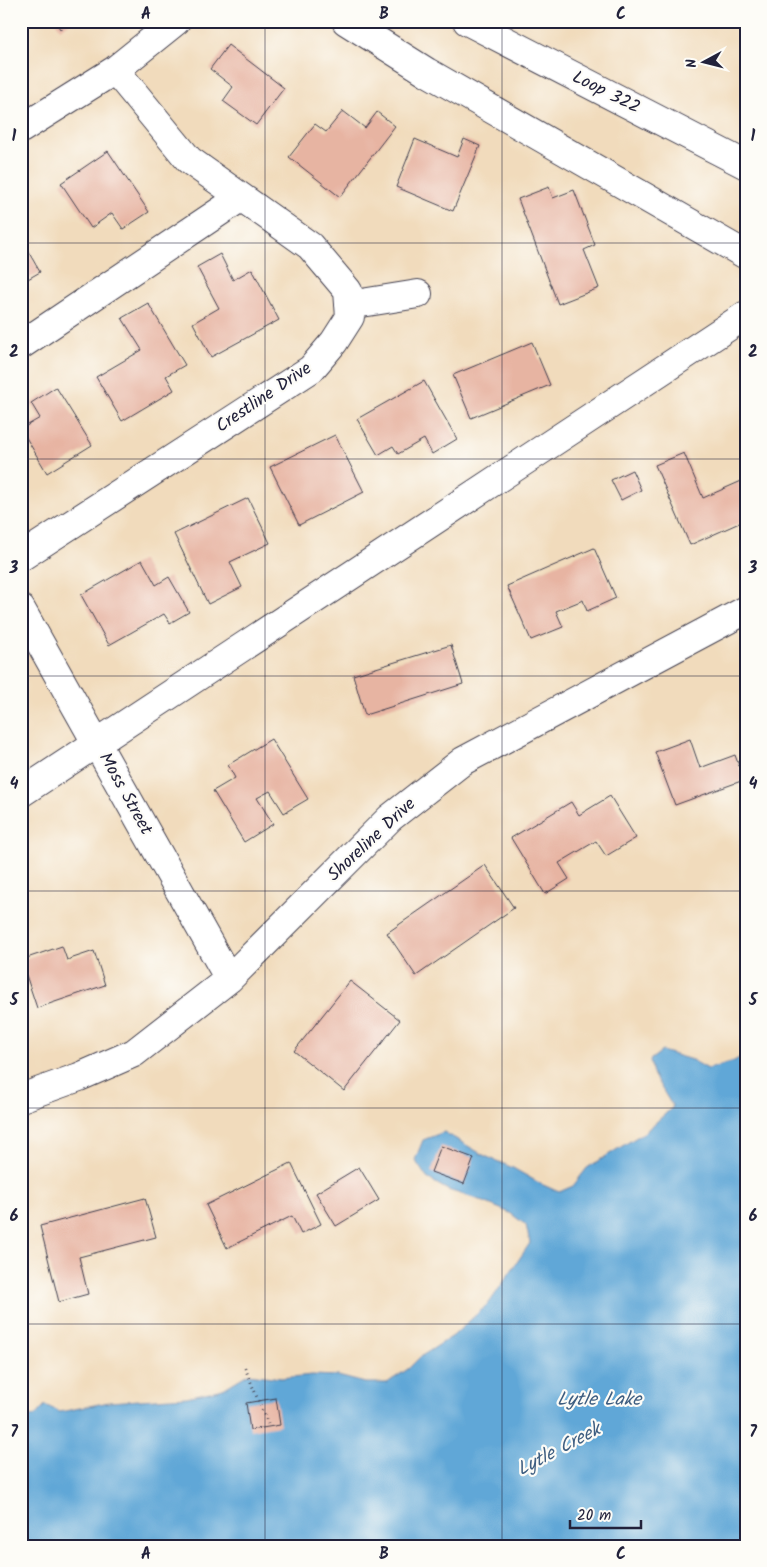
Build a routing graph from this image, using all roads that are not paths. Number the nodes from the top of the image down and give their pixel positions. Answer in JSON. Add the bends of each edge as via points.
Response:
{"nodes":[{"id":1,"x":176,"y":21,"type":"edge"},
{"id":2,"x":346,"y":21,"type":"edge"},
{"id":3,"x":467,"y":21,"type":"edge"},
{"id":4,"x":115,"y":70,"type":"junction"},
{"id":5,"x":21,"y":129,"type":"edge"},
{"id":6,"x":746,"y":166,"type":"edge"},
{"id":7,"x":240,"y":198,"type":"junction"},
{"id":8,"x":746,"y":255,"type":"edge"},
{"id":9,"x":418,"y":294,"type":"dead end"},
{"id":10,"x":349,"y":305,"type":"junction"},
{"id":11,"x":746,"y":315,"type":"edge"},
{"id":12,"x":21,"y":345,"type":"edge"},
{"id":13,"x":21,"y":557,"type":"edge"},
{"id":14,"x":21,"y":608,"type":"edge"},
{"id":15,"x":746,"y":610,"type":"edge"},
{"id":16,"x":97,"y":744,"type":"junction"},
{"id":17,"x":21,"y":793,"type":"edge"},
{"id":18,"x":229,"y":979,"type":"junction"},
{"id":19,"x":21,"y":1098,"type":"edge"}],
"edges":[{"from":1,"to":4,"type":"street"},
{"from":2,"to":8,"type":"street","via":[[427,72]]},
{"from":3,"to":6,"type":"street","name":"Loop 322"},
{"from":4,"to":5,"type":"street"},
{"from":4,"to":7,"type":"street","via":[[189,160]]},
{"from":7,"to":10,"type":"street","via":[[310,246],[348,291]]},
{"from":7,"to":12,"type":"street"},
{"from":9,"to":10,"type":"street"},
{"from":10,"to":13,"type":"street","name":"Crestline Drive","via":[[350,317],[311,370]]},
{"from":11,"to":16,"type":"street"},
{"from":14,"to":16,"type":"street","name":"Moss Street"},
{"from":15,"to":18,"type":"street","name":"Shoreline Drive","via":[[463,761],[390,818]]},
{"from":16,"to":17,"type":"street"},
{"from":16,"to":18,"type":"street","name":"Moss Street"},
{"from":18,"to":19,"type":"street","name":"Shoreline Drive","via":[[134,1053]]}]}
